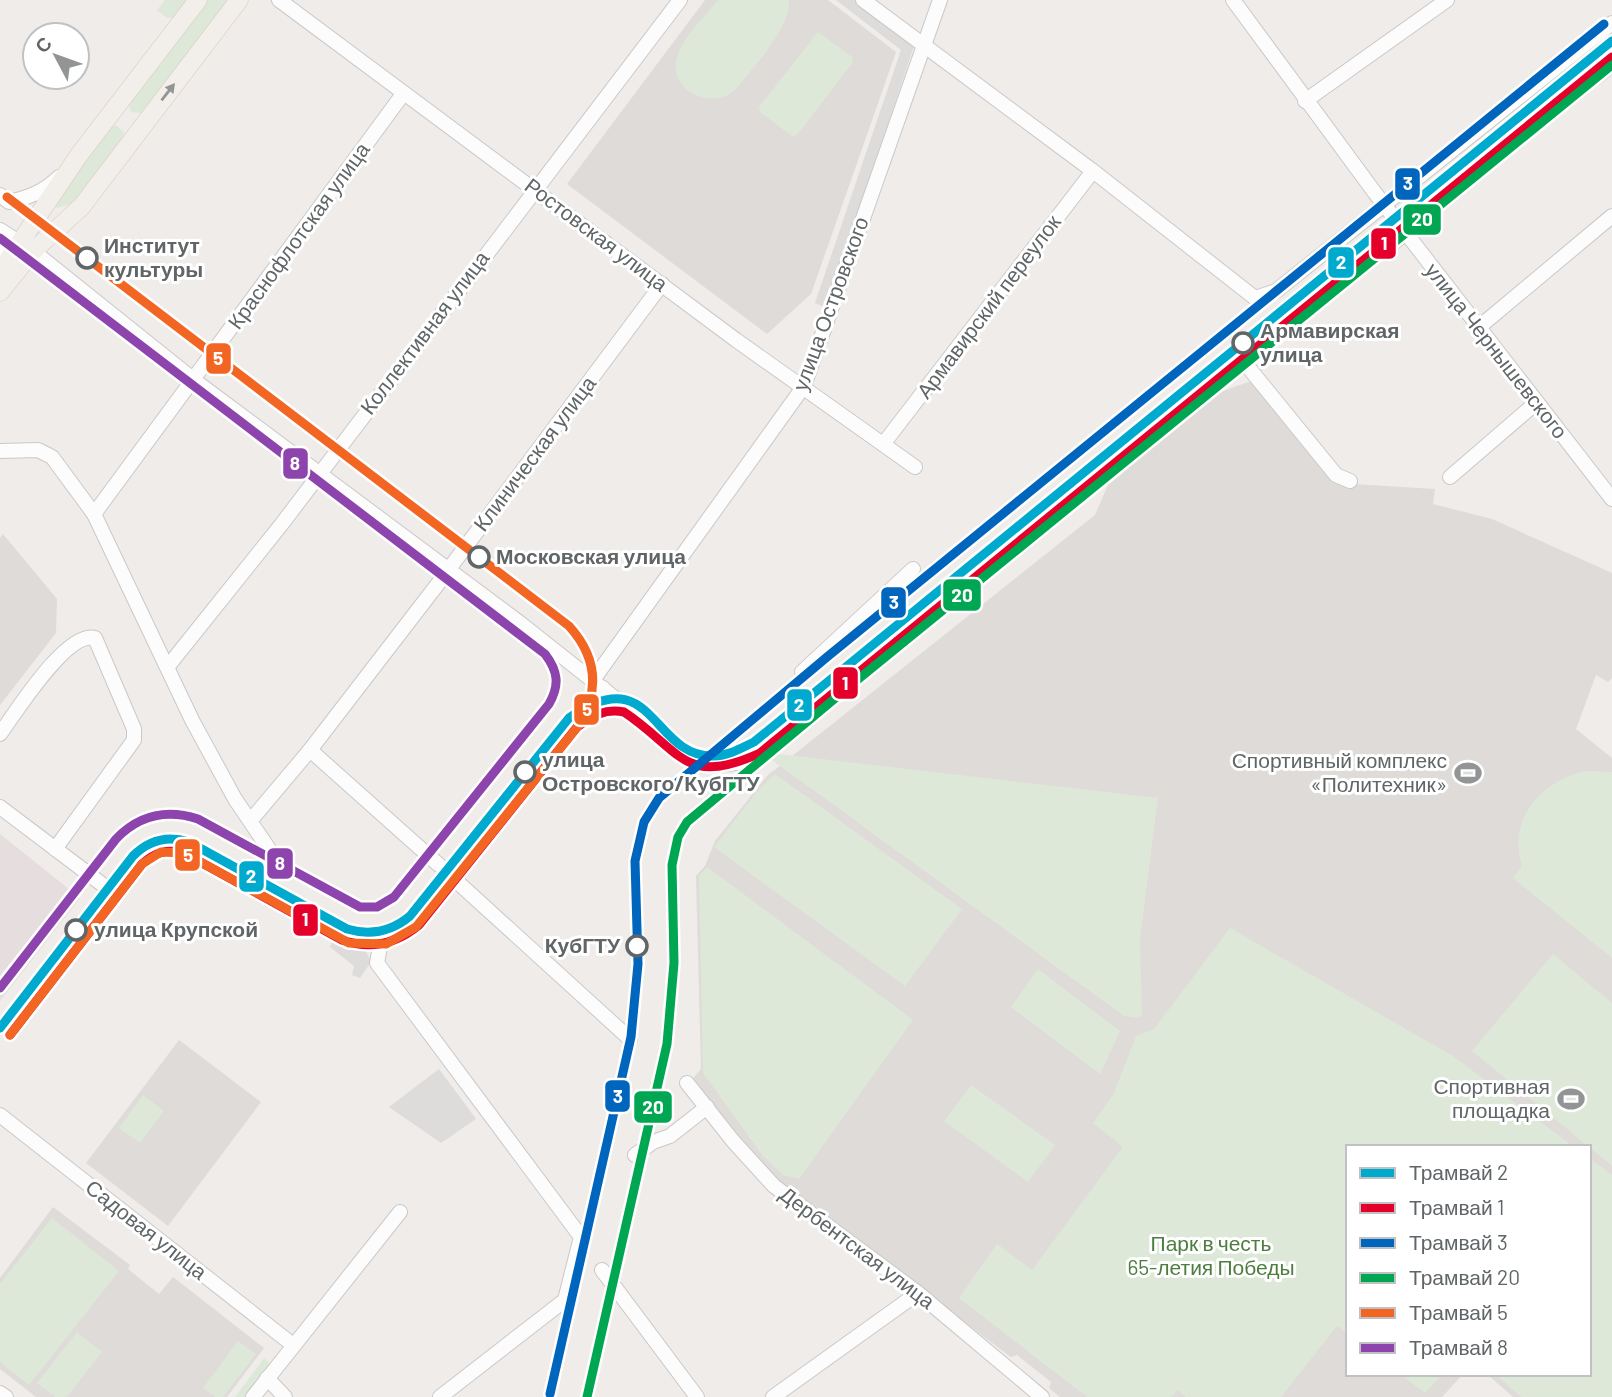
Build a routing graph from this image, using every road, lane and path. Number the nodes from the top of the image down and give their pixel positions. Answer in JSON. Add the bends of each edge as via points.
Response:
{"nodes":[{"id":1,"x":198,"y":0,"type":"edge"},
{"id":2,"x":239,"y":0,"type":"edge"},
{"id":3,"x":279,"y":0,"type":"edge"},
{"id":4,"x":680,"y":0,"type":"edge"},
{"id":5,"x":863,"y":0,"type":"edge"},
{"id":6,"x":940,"y":0,"type":"edge"},
{"id":7,"x":1233,"y":0,"type":"edge"},
{"id":8,"x":1445,"y":1,"type":"edge"},
{"id":9,"x":1612,"y":23,"type":"edge"},
{"id":10,"x":923,"y":46,"type":"junction"},
{"id":11,"x":1612,"y":65,"type":"edge"},
{"id":12,"x":404,"y":94,"type":"junction"},
{"id":13,"x":124,"y":96,"type":"junction"},
{"id":14,"x":1305,"y":101,"type":"junction"},
{"id":15,"x":150,"y":115,"type":"junction"},
{"id":16,"x":79,"y":155,"type":"junction"},
{"id":17,"x":1093,"y":171,"type":"junction"},
{"id":18,"x":536,"y":188,"type":"junction"},
{"id":19,"x":0,"y":195,"type":"edge"},
{"id":20,"x":1385,"y":206,"type":"junction"},
{"id":21,"x":1611,"y":217,"type":"edge"},
{"id":22,"x":0,"y":230,"type":"edge"},
{"id":23,"x":1406,"y":233,"type":"junction"},
{"id":24,"x":0,"y":235,"type":"edge"},
{"id":25,"x":27,"y":247,"type":"junction"},
{"id":26,"x":0,"y":262,"type":"edge"},
{"id":27,"x":0,"y":272,"type":"edge"},
{"id":28,"x":662,"y":284,"type":"junction"},
{"id":29,"x":0,"y":292,"type":"edge"},
{"id":30,"x":1478,"y":328,"type":"junction"},
{"id":31,"x":1244,"y":362,"type":"junction"},
{"id":32,"x":194,"y":380,"type":"junction"},
{"id":33,"x":1218,"y":384,"type":"dead end"},
{"id":34,"x":804,"y":386,"type":"junction"},
{"id":35,"x":1536,"y":403,"type":"junction"},
{"id":36,"x":884,"y":443,"type":"junction"},
{"id":37,"x":0,"y":451,"type":"edge"},
{"id":38,"x":915,"y":467,"type":"dead end"},
{"id":39,"x":319,"y":474,"type":"junction"},
{"id":40,"x":1450,"y":477,"type":"dead end"},
{"id":41,"x":1350,"y":481,"type":"dead end"},
{"id":42,"x":1612,"y":499,"type":"edge"},
{"id":43,"x":94,"y":514,"type":"junction"},
{"id":44,"x":914,"y":569,"type":"dead end"},
{"id":45,"x":448,"y":570,"type":"junction"},
{"id":46,"x":169,"y":665,"type":"junction"},
{"id":47,"x":802,"y":672,"type":"dead end"},
{"id":48,"x":598,"y":684,"type":"junction"},
{"id":49,"x":0,"y":734,"type":"edge"},
{"id":50,"x":310,"y":750,"type":"junction"},
{"id":51,"x":745,"y":762,"type":"dead end"},
{"id":52,"x":0,"y":807,"type":"edge"},
{"id":53,"x":251,"y":820,"type":"junction"},
{"id":54,"x":55,"y":849,"type":"junction"},
{"id":55,"x":275,"y":858,"type":"dead end"},
{"id":56,"x":439,"y":865,"type":"dead end"},
{"id":57,"x":453,"y":878,"type":"junction"},
{"id":58,"x":107,"y":888,"type":"dead end"},
{"id":59,"x":630,"y":1039,"type":"dead end"},
{"id":60,"x":687,"y":1083,"type":"dead end"},
{"id":61,"x":707,"y":1107,"type":"junction"},
{"id":62,"x":0,"y":1115,"type":"edge"},
{"id":63,"x":635,"y":1155,"type":"dead end"},
{"id":64,"x":400,"y":1212,"type":"dead end"},
{"id":65,"x":602,"y":1270,"type":"dead end"},
{"id":66,"x":918,"y":1293,"type":"junction"},
{"id":67,"x":293,"y":1345,"type":"junction"},
{"id":68,"x":267,"y":1378,"type":"junction"},
{"id":69,"x":0,"y":1392,"type":"edge"},
{"id":70,"x":6,"y":1397,"type":"edge"},
{"id":71,"x":253,"y":1397,"type":"edge"},
{"id":72,"x":285,"y":1397,"type":"edge"},
{"id":73,"x":440,"y":1397,"type":"edge"},
{"id":74,"x":697,"y":1397,"type":"edge"},
{"id":75,"x":773,"y":1397,"type":"edge"},
{"id":76,"x":1042,"y":1397,"type":"edge"}],
"edges":[{"from":1,"to":13,"type":"main road"},
{"from":15,"to":2,"type":"main road","one_way":true},
{"from":3,"to":12,"type":"street","name":"Ростовская улица"},
{"from":4,"to":18,"type":"street","name":"Коллективная улица"},
{"from":5,"to":10,"type":"street"},
{"from":6,"to":10,"type":"street","name":"улица Островского"},
{"from":7,"to":14,"type":"street","name":"улица Чернышевского"},
{"from":8,"to":14,"type":"street"},
{"from":9,"to":20,"type":"street"},
{"from":10,"to":17,"type":"street"},
{"from":10,"to":34,"type":"street","name":"улица Островского"},
{"from":11,"to":23,"type":"street","via":[[1485,159]]},
{"from":12,"to":18,"type":"street","name":"Ростовская улица"},
{"from":12,"to":32,"type":"street","name":"Краснофлотская улица"},
{"from":13,"to":15,"type":"main road","via":[[125,111],[131,118],[141,120]]},
{"from":13,"to":16,"type":"main road"},
{"from":14,"to":20,"type":"street","name":"улица Чернышевского"},
{"from":15,"to":25,"type":"main road","via":[[82,206]]},
{"from":16,"to":19,"type":"street","via":[[37,194],[9,202]]},
{"from":16,"to":25,"type":"main road"},
{"from":17,"to":20,"type":"street","via":[[1255,298],[1276,291]]},
{"from":17,"to":36,"type":"street","name":"Армавирский переулок"},
{"from":18,"to":28,"type":"street","name":"Ростовская улица"},
{"from":18,"to":39,"type":"street","name":"Коллективная улица"},
{"from":20,"to":23,"type":"street","name":"улица Чернышевского"},
{"from":21,"to":30,"type":"street"},
{"from":22,"to":25,"type":"street"},
{"from":23,"to":30,"type":"street","name":"улица Чернышевского"},
{"from":23,"to":31,"type":"street"},
{"from":24,"to":26,"type":"street","via":[[4,248]]},
{"from":25,"to":27,"type":"main road"},
{"from":25,"to":29,"type":"main road"},
{"from":25,"to":32,"type":"street"},
{"from":28,"to":34,"type":"street","name":"Ростовская улица"},
{"from":28,"to":45,"type":"street","name":"Клиническая улица"},
{"from":30,"to":35,"type":"street","name":"улица Чернышевского"},
{"from":31,"to":33,"type":"street"},
{"from":31,"to":41,"type":"street","via":[[1336,475]]},
{"from":32,"to":39,"type":"street"},
{"from":32,"to":43,"type":"street","name":"Краснофлотская улица"},
{"from":34,"to":36,"type":"street","name":"Ростовская улица"},
{"from":34,"to":48,"type":"street","name":"улица Островского"},
{"from":35,"to":40,"type":"street"},
{"from":35,"to":42,"type":"street","name":"улица Чернышевского"},
{"from":36,"to":38,"type":"street","name":"Ростовская улица"},
{"from":37,"to":43,"type":"street","via":[[38,450],[52,457]]},
{"from":39,"to":45,"type":"street"},
{"from":39,"to":46,"type":"street","name":"Коллективная улица"},
{"from":43,"to":46,"type":"street"},
{"from":44,"to":47,"type":"street"},
{"from":45,"to":48,"type":"street"},
{"from":45,"to":50,"type":"street","name":"Клиническая улица"},
{"from":46,"to":53,"type":"street","via":[[192,720]]},
{"from":48,"to":51,"type":"street","via":[[684,755],[727,764]]},
{"from":48,"to":57,"type":"street","name":"улица Островского"},
{"from":49,"to":54,"type":"street","via":[[59,656],[79,639],[95,638],[134,729],[134,740]]},
{"from":50,"to":53,"type":"street","name":"Клиническая улица"},
{"from":50,"to":56,"type":"street"},
{"from":52,"to":54,"type":"street"},
{"from":53,"to":55,"type":"street"},
{"from":54,"to":58,"type":"street"},
{"from":57,"to":59,"type":"street"},
{"from":57,"to":73,"type":"street","name":"улица Островского","via":[[408,924],[381,941],[377,963],[581,1237],[565,1300]]},
{"from":60,"to":61,"type":"street","name":"Дербентская улица"},
{"from":61,"to":63,"type":"street","via":[[670,1136]]},
{"from":61,"to":66,"type":"street","name":"Дербентская улица","via":[[774,1186]]},
{"from":62,"to":67,"type":"street","name":"Садовая улица"},
{"from":64,"to":67,"type":"street"},
{"from":65,"to":74,"type":"street"},
{"from":66,"to":75,"type":"street"},
{"from":66,"to":76,"type":"street","name":"Дербентская улица"},
{"from":67,"to":68,"type":"street"},
{"from":68,"to":71,"type":"street"},
{"from":68,"to":72,"type":"street"},
{"from":69,"to":70,"type":"street"}]}
